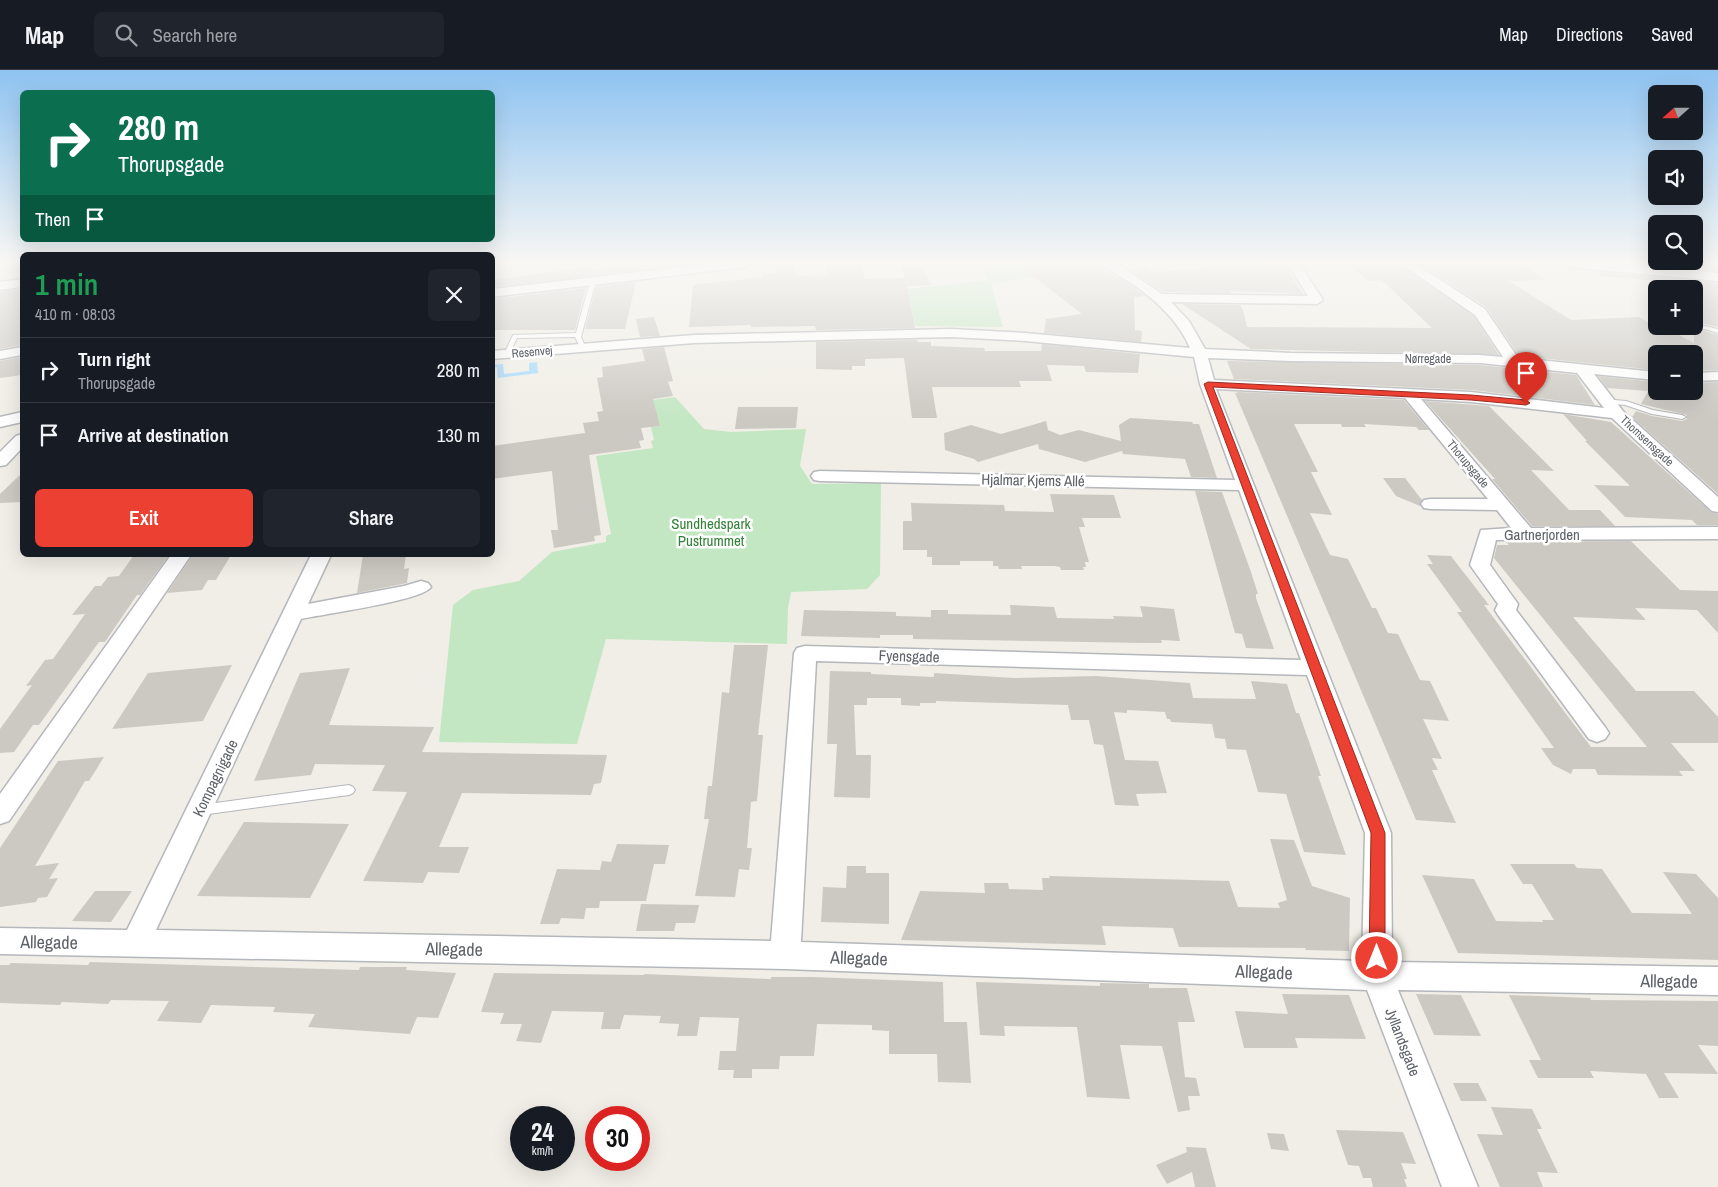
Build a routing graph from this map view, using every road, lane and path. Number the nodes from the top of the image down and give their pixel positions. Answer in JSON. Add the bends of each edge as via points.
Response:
{"nodes":[{"id":1,"x":586,"y":315,"type":"edge"},
{"id":2,"x":1177,"y":315,"type":"edge"},
{"id":3,"x":1482,"y":315,"type":"edge"},
{"id":4,"x":1703,"y":328,"type":"edge"},
{"id":5,"x":1718,"y":331,"type":"edge"},
{"id":6,"x":581,"y":341,"type":"junction"},
{"id":7,"x":20,"y":351,"type":"edge"},
{"id":8,"x":1200,"y":354,"type":"junction"},
{"id":9,"x":0,"y":355,"type":"edge"},
{"id":10,"x":495,"y":355,"type":"edge"},
{"id":11,"x":1513,"y":362,"type":"junction"},
{"id":12,"x":1582,"y":369,"type":"junction"},
{"id":13,"x":1648,"y":375,"type":"edge"},
{"id":14,"x":1718,"y":376,"type":"edge"},
{"id":15,"x":1703,"y":377,"type":"edge"},
{"id":16,"x":1208,"y":384,"type":"junction"},
{"id":17,"x":1409,"y":394,"type":"junction"},
{"id":18,"x":1607,"y":401,"type":"junction"},
{"id":19,"x":1617,"y":414,"type":"junction"},
{"id":20,"x":20,"y":417,"type":"edge"},
{"id":21,"x":1682,"y":418,"type":"dead end"},
{"id":22,"x":0,"y":422,"type":"edge"},
{"id":23,"x":20,"y":441,"type":"edge"},
{"id":24,"x":0,"y":461,"type":"edge"},
{"id":25,"x":820,"y":476,"type":"dead end"},
{"id":26,"x":1246,"y":485,"type":"junction"},
{"id":27,"x":1430,"y":504,"type":"dead end"},
{"id":28,"x":1502,"y":505,"type":"junction"},
{"id":29,"x":1718,"y":507,"type":"edge"},
{"id":30,"x":1526,"y":534,"type":"junction"},
{"id":31,"x":1718,"y":534,"type":"edge"},
{"id":32,"x":180,"y":557,"type":"edge"},
{"id":33,"x":321,"y":557,"type":"edge"},
{"id":34,"x":421,"y":587,"type":"dead end"},
{"id":35,"x":295,"y":612,"type":"junction"},
{"id":36,"x":1315,"y":668,"type":"junction"},
{"id":37,"x":1597,"y":733,"type":"dead end"},
{"id":38,"x":349,"y":790,"type":"dead end"},
{"id":39,"x":200,"y":810,"type":"junction"},
{"id":40,"x":0,"y":814,"type":"edge"},
{"id":41,"x":0,"y":941,"type":"edge"},
{"id":42,"x":135,"y":944,"type":"junction"},
{"id":43,"x":786,"y":955,"type":"junction"},
{"id":44,"x":1377,"y":976,"type":"junction"},
{"id":45,"x":1718,"y":981,"type":"edge"},
{"id":46,"x":1460,"y":1187,"type":"edge"}],
"edges":[{"from":1,"to":6,"type":"lane"},
{"from":2,"to":8,"type":"street","name":"Jyllandsgade"},
{"from":3,"to":11,"type":"street"},
{"from":4,"to":5,"type":"lane"},
{"from":6,"to":8,"type":"street","name":"Resenvej","via":[[951,333]]},
{"from":6,"to":10,"type":"street","name":"Resenvej"},
{"from":7,"to":9,"type":"street"},
{"from":8,"to":11,"type":"street","name":"Nørregade"},
{"from":8,"to":16,"type":"street","name":"Jyllandsgade"},
{"from":11,"to":12,"type":"street","name":"Nørregade"},
{"from":12,"to":13,"type":"street","name":"Nørregade"},
{"from":12,"to":18,"type":"street","name":"Thomsensgade"},
{"from":14,"to":15,"type":"street"},
{"from":16,"to":17,"type":"street"},
{"from":16,"to":26,"type":"street","name":"Jyllandsgade"},
{"from":17,"to":19,"type":"street","via":[[1471,397]]},
{"from":17,"to":28,"type":"street","name":"Thorupsgade"},
{"from":18,"to":19,"type":"street","name":"Thomsensgade"},
{"from":18,"to":21,"type":"lane"},
{"from":19,"to":29,"type":"street","name":"Thomsensgade"},
{"from":20,"to":22,"type":"street"},
{"from":23,"to":24,"type":"street"},
{"from":25,"to":26,"type":"street","name":"Hjalmar Kjems Allé"},
{"from":26,"to":36,"type":"street","name":"Jyllandsgade"},
{"from":27,"to":28,"type":"street","name":"Gartnerjorden"},
{"from":28,"to":30,"type":"street","name":"Thorupsgade"},
{"from":30,"to":31,"type":"street","name":"Gartnerjorden"},
{"from":30,"to":37,"type":"street","name":"Gartnerjorden","via":[[1488,534],[1480,565],[1508,604],[1504,610]]},
{"from":32,"to":40,"type":"street"},
{"from":33,"to":35,"type":"street","name":"Kompagnigade"},
{"from":34,"to":35,"type":"street","via":[[409,592]]},
{"from":35,"to":39,"type":"street","name":"Kompagnigade"},
{"from":36,"to":43,"type":"street","name":"Fyensgade","via":[[805,653]]},
{"from":36,"to":44,"type":"street","name":"Jyllandsgade","via":[[1378,833]]},
{"from":38,"to":39,"type":"lane"},
{"from":39,"to":42,"type":"street","name":"Kompagnigade"},
{"from":41,"to":42,"type":"street","name":"Allegade"},
{"from":42,"to":43,"type":"street","name":"Allegade"},
{"from":43,"to":44,"type":"street","name":"Allegade"},
{"from":44,"to":45,"type":"street","name":"Allegade"},
{"from":44,"to":46,"type":"street","name":"Jyllandsgade"}]}
